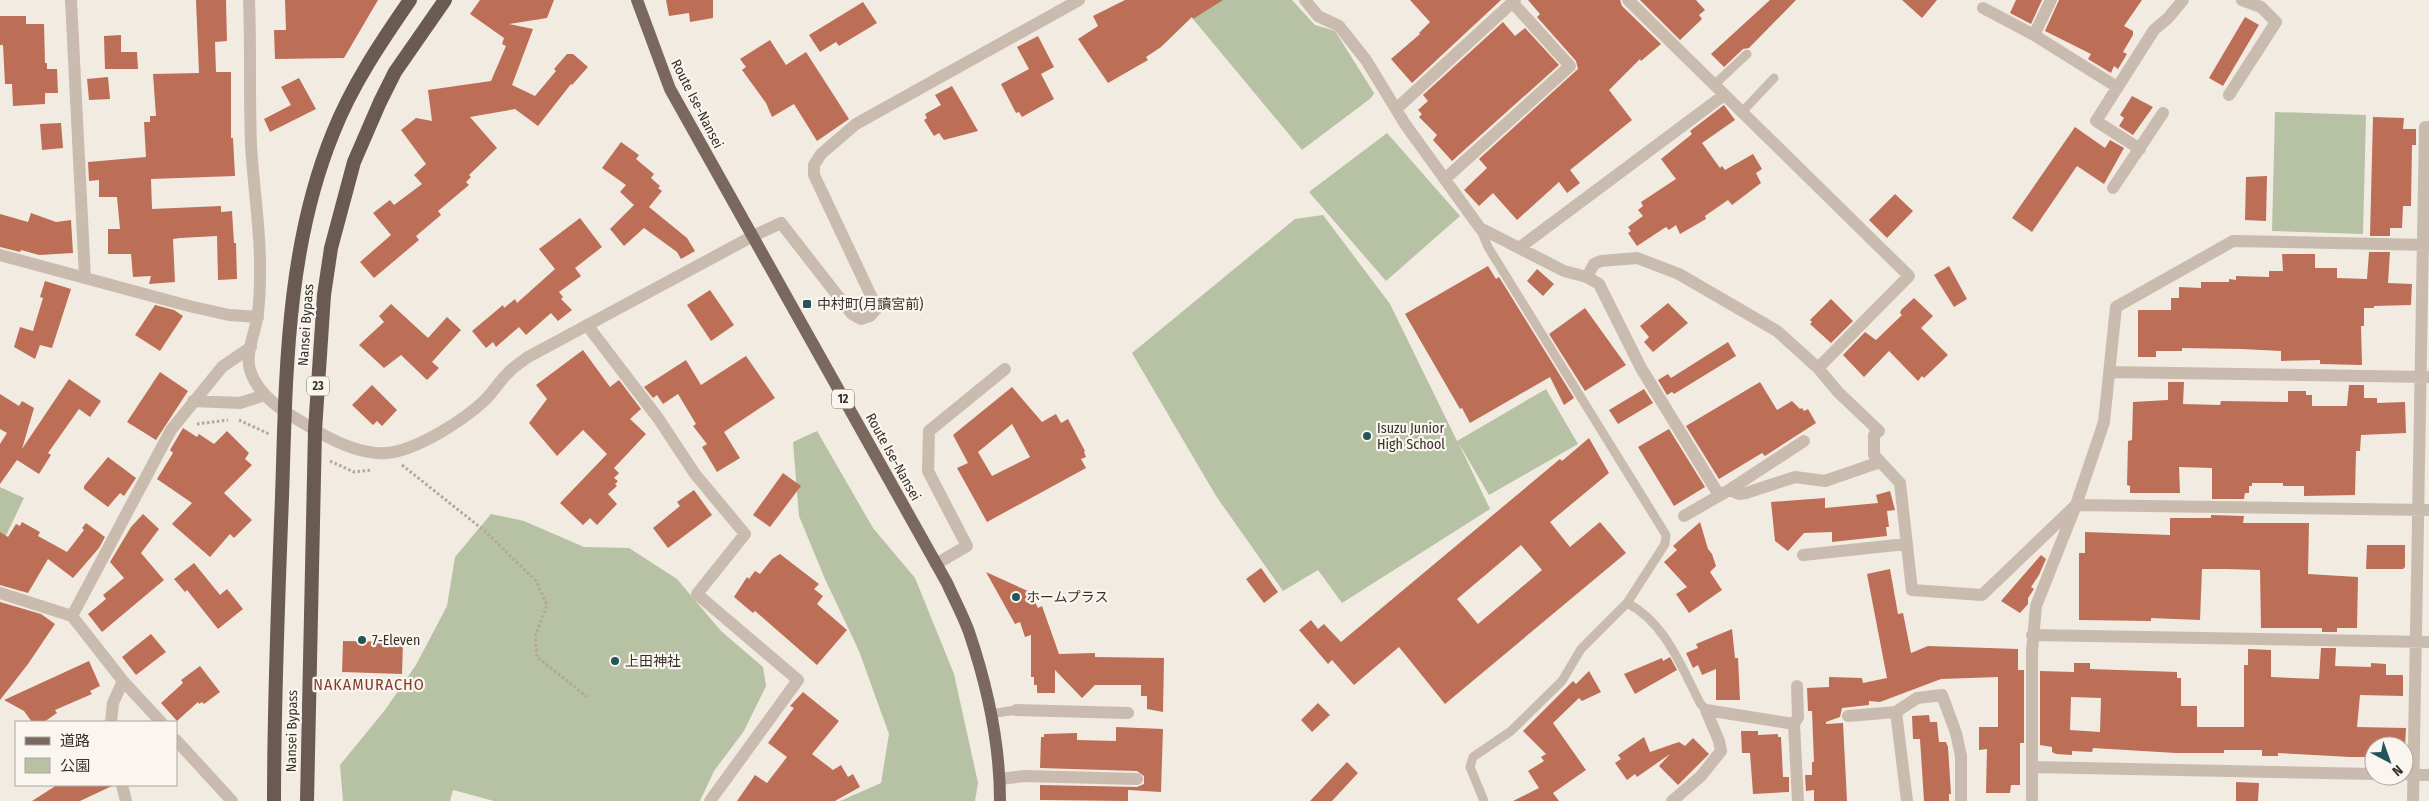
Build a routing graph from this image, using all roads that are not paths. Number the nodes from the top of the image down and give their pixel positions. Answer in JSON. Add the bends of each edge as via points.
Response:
{"nodes":[{"id":1,"x":71,"y":0,"type":"edge"},
{"id":2,"x":249,"y":0,"type":"edge"},
{"id":3,"x":410,"y":0,"type":"edge"},
{"id":4,"x":445,"y":0,"type":"edge"},
{"id":5,"x":1079,"y":0,"type":"edge"},
{"id":6,"x":1304,"y":0,"type":"edge"},
{"id":7,"x":1628,"y":0,"type":"edge"},
{"id":8,"x":2051,"y":0,"type":"edge"},
{"id":9,"x":2183,"y":0,"type":"edge"},
{"id":10,"x":2242,"y":0,"type":"edge"},
{"id":11,"x":1514,"y":1,"type":"edge"},
{"id":12,"x":640,"y":4,"type":"edge"},
{"id":13,"x":2263,"y":4,"type":"edge"},
{"id":14,"x":1983,"y":8,"type":"dead end"},
{"id":15,"x":2034,"y":36,"type":"junction"},
{"id":16,"x":1747,"y":54,"type":"dead end"},
{"id":17,"x":1774,"y":78,"type":"dead end"},
{"id":18,"x":1714,"y":85,"type":"junction"},
{"id":19,"x":2116,"y":87,"type":"junction"},
{"id":20,"x":1724,"y":95,"type":"junction"},
{"id":21,"x":2229,"y":95,"type":"dead end"},
{"id":22,"x":1396,"y":109,"type":"junction"},
{"id":23,"x":1742,"y":112,"type":"junction"},
{"id":24,"x":2163,"y":113,"type":"dead end"},
{"id":25,"x":2429,"y":127,"type":"edge"},
{"id":26,"x":2140,"y":149,"type":"junction"},
{"id":27,"x":1446,"y":178,"type":"junction"},
{"id":28,"x":2113,"y":188,"type":"dead end"},
{"id":29,"x":1480,"y":228,"type":"junction"},
{"id":30,"x":753,"y":236,"type":"junction"},
{"id":31,"x":2426,"y":245,"type":"edge"},
{"id":32,"x":1519,"y":248,"type":"junction"},
{"id":33,"x":0,"y":254,"type":"edge"},
{"id":34,"x":1587,"y":277,"type":"junction"},
{"id":35,"x":85,"y":278,"type":"junction"},
{"id":36,"x":258,"y":317,"type":"junction"},
{"id":37,"x":587,"y":325,"type":"junction"},
{"id":38,"x":250,"y":346,"type":"junction"},
{"id":39,"x":1818,"y":368,"type":"junction"},
{"id":40,"x":1005,"y":369,"type":"dead end"},
{"id":41,"x":2109,"y":372,"type":"junction"},
{"id":42,"x":2425,"y":377,"type":"edge"},
{"id":43,"x":265,"y":395,"type":"junction"},
{"id":44,"x":193,"y":400,"type":"junction"},
{"id":45,"x":285,"y":412,"type":"junction"},
{"id":46,"x":315,"y":430,"type":"junction"},
{"id":47,"x":1804,"y":441,"type":"dead end"},
{"id":48,"x":1880,"y":462,"type":"junction"},
{"id":49,"x":1724,"y":492,"type":"junction"},
{"id":50,"x":2076,"y":505,"type":"junction"},
{"id":51,"x":2424,"y":510,"type":"edge"},
{"id":52,"x":1684,"y":516,"type":"dead end"},
{"id":53,"x":1906,"y":544,"type":"junction"},
{"id":54,"x":1803,"y":555,"type":"dead end"},
{"id":55,"x":936,"y":564,"type":"junction"},
{"id":56,"x":0,"y":593,"type":"edge"},
{"id":57,"x":1627,"y":603,"type":"junction"},
{"id":58,"x":72,"y":616,"type":"junction"},
{"id":59,"x":2032,"y":635,"type":"junction"},
{"id":60,"x":2423,"y":642,"type":"edge"},
{"id":61,"x":124,"y":681,"type":"junction"},
{"id":62,"x":1797,"y":686,"type":"dead end"},
{"id":63,"x":1016,"y":710,"type":"joint"},
{"id":64,"x":1706,"y":710,"type":"junction"},
{"id":65,"x":1896,"y":712,"type":"junction"},
{"id":66,"x":1128,"y":713,"type":"dead end"},
{"id":67,"x":990,"y":714,"type":"junction"},
{"id":68,"x":1848,"y":716,"type":"dead end"},
{"id":69,"x":112,"y":721,"type":"edge"},
{"id":70,"x":160,"y":721,"type":"edge"},
{"id":71,"x":1794,"y":724,"type":"junction"},
{"id":72,"x":2413,"y":736,"type":"edge"},
{"id":73,"x":178,"y":742,"type":"edge"},
{"id":74,"x":2032,"y":767,"type":"junction"},
{"id":75,"x":2364,"y":774,"type":"edge"},
{"id":76,"x":2414,"y":774,"type":"edge"},
{"id":77,"x":2429,"y":775,"type":"edge"},
{"id":78,"x":1000,"y":779,"type":"junction"},
{"id":79,"x":1137,"y":779,"type":"dead end"},
{"id":80,"x":122,"y":786,"type":"edge"},
{"id":81,"x":2411,"y":786,"type":"edge"},
{"id":82,"x":126,"y":801,"type":"edge"},
{"id":83,"x":231,"y":801,"type":"edge"},
{"id":84,"x":274,"y":801,"type":"edge"},
{"id":85,"x":307,"y":801,"type":"edge"},
{"id":86,"x":710,"y":801,"type":"edge"},
{"id":87,"x":1000,"y":801,"type":"edge"},
{"id":88,"x":1484,"y":801,"type":"edge"},
{"id":89,"x":1672,"y":801,"type":"edge"},
{"id":90,"x":1798,"y":801,"type":"edge"},
{"id":91,"x":1907,"y":801,"type":"edge"},
{"id":92,"x":1961,"y":801,"type":"edge"},
{"id":93,"x":2032,"y":801,"type":"edge"},
{"id":94,"x":2413,"y":801,"type":"edge"}],
"edges":[{"from":1,"to":35,"type":"street"},
{"from":2,"to":36,"type":"street","via":[[251,143],[260,270]]},
{"from":3,"to":45,"type":"highway","name":"Nansei Bypass","number":"23","via":[[352,93],[333,132],[312,194],[291,311]]},
{"from":4,"to":46,"type":"highway","name":"Nansei Bypass","number":"23","via":[[391,80],[367,130],[346,186],[330,248],[324,295]]},
{"from":5,"to":30,"type":"street","via":[[856,124],[814,165],[818,183],[873,300],[876,309],[870,316],[861,319],[852,314],[781,222]]},
{"from":6,"to":22,"type":"street","via":[[1318,16],[1339,26],[1366,60]]},
{"from":7,"to":18,"type":"street"},
{"from":8,"to":15,"type":"street"},
{"from":9,"to":19,"type":"street","via":[[2154,30]]},
{"from":10,"to":13,"type":"street"},
{"from":11,"to":22,"type":"street"},
{"from":11,"to":27,"type":"street","via":[[1570,66]]},
{"from":12,"to":30,"type":"main road","name":"Route Ise-Nansei","number":"12","via":[[670,89]]},
{"from":13,"to":21,"type":"street","via":[[2276,22]]},
{"from":14,"to":15,"type":"street"},
{"from":15,"to":19,"type":"street"},
{"from":16,"to":18,"type":"lane"},
{"from":17,"to":23,"type":"lane"},
{"from":18,"to":20,"type":"street"},
{"from":19,"to":26,"type":"street","via":[[2096,121]]},
{"from":20,"to":23,"type":"street"},
{"from":20,"to":32,"type":"street"},
{"from":22,"to":27,"type":"street"},
{"from":23,"to":39,"type":"street","via":[[1909,276]]},
{"from":24,"to":26,"type":"street"},
{"from":25,"to":31,"type":"street","via":[[2425,127]]},
{"from":26,"to":28,"type":"street"},
{"from":27,"to":29,"type":"street"},
{"from":29,"to":32,"type":"street"},
{"from":29,"to":57,"type":"lane","via":[[1488,247],[1666,535],[1665,544]]},
{"from":30,"to":37,"type":"street"},
{"from":30,"to":55,"type":"main road","name":"Route Ise-Nansei","number":"12"},
{"from":31,"to":41,"type":"street","via":[[2233,241],[2116,308]]},
{"from":31,"to":42,"type":"street"},
{"from":32,"to":34,"type":"street","via":[[1564,271]]},
{"from":33,"to":35,"type":"street"},
{"from":34,"to":39,"type":"street","via":[[1594,264],[1601,261],[1637,258],[1680,274],[1777,332]]},
{"from":34,"to":49,"type":"street","via":[[1604,291],[1641,368]]},
{"from":35,"to":36,"type":"street","via":[[229,315]]},
{"from":36,"to":38,"type":"street"},
{"from":37,"to":46,"type":"street","via":[[528,357],[508,372],[465,418],[401,450],[386,453],[369,451]]},
{"from":37,"to":86,"type":"street","via":[[696,474],[745,534],[697,594],[798,680]]},
{"from":38,"to":43,"type":"street","via":[[249,368]]},
{"from":38,"to":44,"type":"street","via":[[222,367]]},
{"from":39,"to":48,"type":"street","via":[[1838,392],[1879,430],[1874,436],[1874,455]]},
{"from":40,"to":55,"type":"street","via":[[929,431],[928,471],[966,546]]},
{"from":41,"to":42,"type":"street"},
{"from":41,"to":50,"type":"street","via":[[2104,422]]},
{"from":42,"to":51,"type":"street"},
{"from":43,"to":44,"type":"street","via":[[240,403]]},
{"from":43,"to":45,"type":"street"},
{"from":44,"to":58,"type":"street","via":[[171,430]]},
{"from":45,"to":46,"type":"street"},
{"from":45,"to":84,"type":"highway","name":"Nansei Bypass","number":"23","via":[[274,711]]},
{"from":46,"to":85,"type":"highway","name":"Nansei Bypass","number":"23"},
{"from":47,"to":49,"type":"street"},
{"from":48,"to":49,"type":"street","via":[[1825,482],[1795,477],[1746,493]]},
{"from":48,"to":53,"type":"street","via":[[1900,483]]},
{"from":49,"to":52,"type":"street"},
{"from":50,"to":51,"type":"street"},
{"from":50,"to":53,"type":"street","via":[[1982,595],[1912,590]]},
{"from":50,"to":59,"type":"street","via":[[2036,606]]},
{"from":51,"to":60,"type":"street"},
{"from":53,"to":54,"type":"street"},
{"from":55,"to":67,"type":"main road","name":"Route Ise-Nansei","number":"12","via":[[968,630],[980,665]]},
{"from":56,"to":58,"type":"street"},
{"from":57,"to":64,"type":"lane","via":[[1665,637]]},
{"from":57,"to":88,"type":"lane","via":[[1581,649],[1562,681],[1510,731],[1473,757],[1470,767]]},
{"from":58,"to":61,"type":"street"},
{"from":59,"to":60,"type":"street"},
{"from":59,"to":74,"type":"street"},
{"from":60,"to":72,"type":"street"},
{"from":61,"to":69,"type":"street","via":[[113,703]]},
{"from":61,"to":70,"type":"street"},
{"from":62,"to":71,"type":"street","via":[[1798,717]]},
{"from":63,"to":66,"type":"street"},
{"from":63,"to":67,"type":"lane"},
{"from":64,"to":71,"type":"street"},
{"from":64,"to":89,"type":"street","via":[[1721,751],[1701,776]]},
{"from":65,"to":68,"type":"street"},
{"from":65,"to":91,"type":"street"},
{"from":65,"to":92,"type":"street","via":[[1917,698],[1942,695],[1956,733]]},
{"from":67,"to":78,"type":"main road","name":"Route Ise-Nansei","number":"12"},
{"from":71,"to":90,"type":"street"},
{"from":73,"to":83,"type":"street"},
{"from":74,"to":75,"type":"street"},
{"from":74,"to":93,"type":"street"},
{"from":76,"to":77,"type":"street"},
{"from":78,"to":79,"type":"street","via":[[1025,776]]},
{"from":78,"to":87,"type":"main road","name":"Route Ise-Nansei","number":"12"},
{"from":80,"to":82,"type":"street"},
{"from":81,"to":94,"type":"street"}]}
